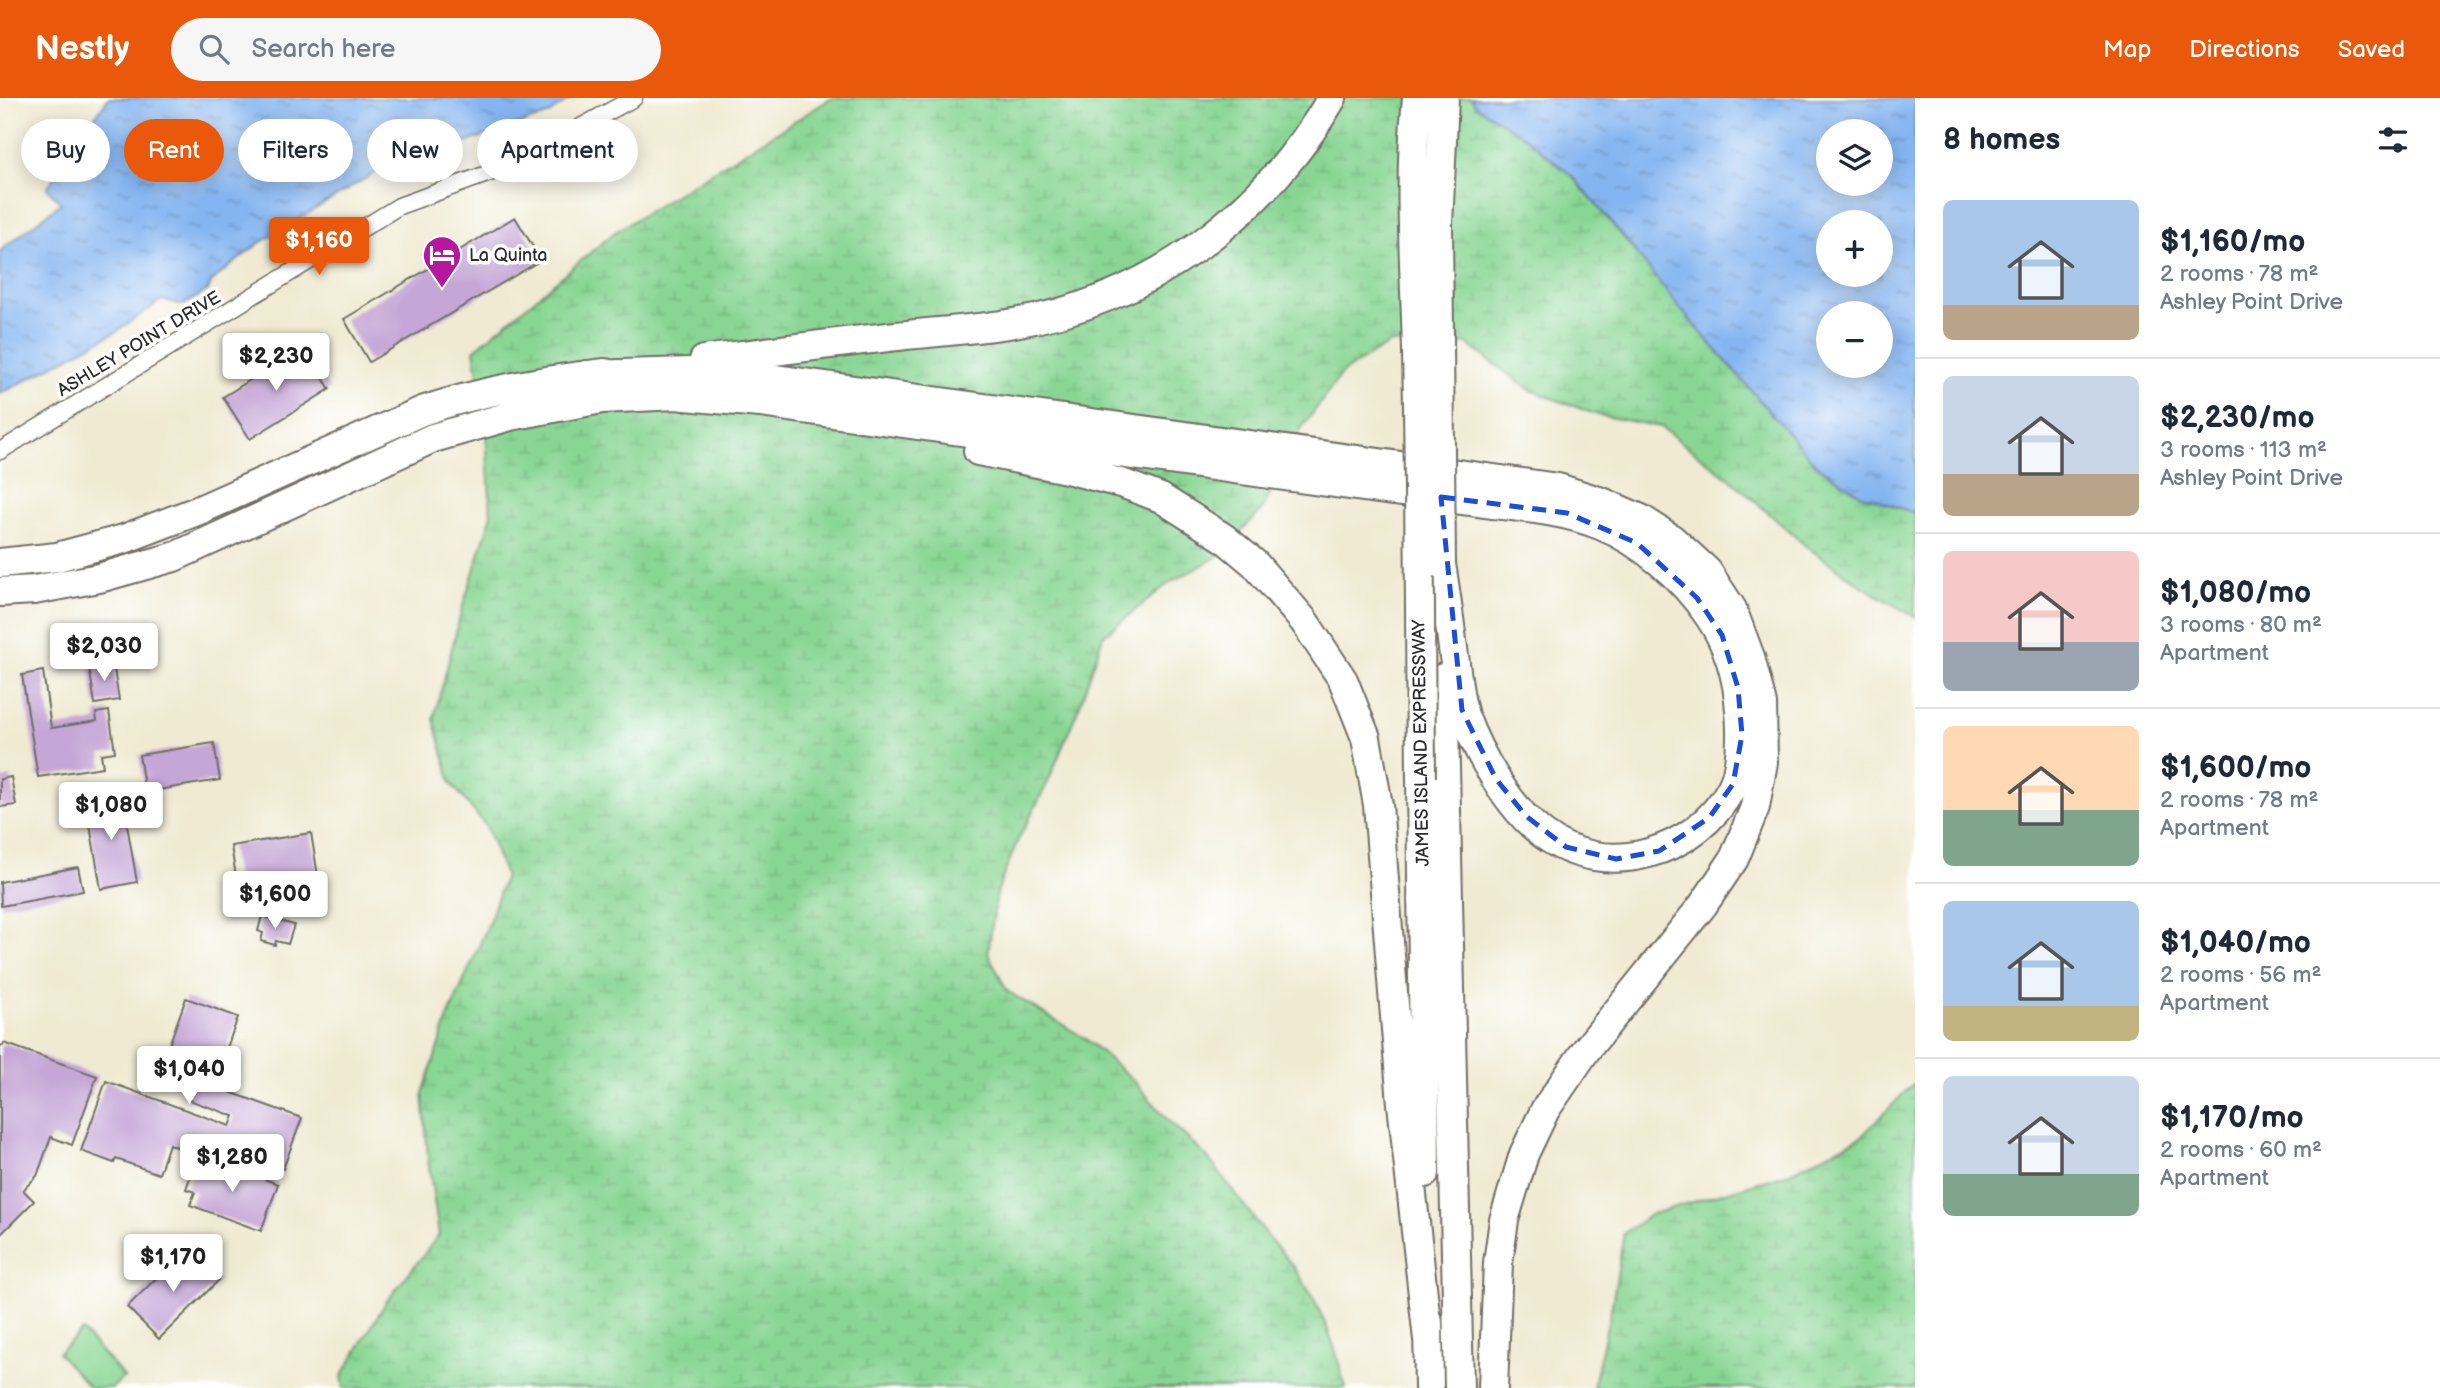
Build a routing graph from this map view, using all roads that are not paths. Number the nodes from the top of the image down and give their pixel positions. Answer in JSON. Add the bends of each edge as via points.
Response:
{"nodes":[{"id":1,"x":634,"y":98,"type":"edge"},
{"id":2,"x":1332,"y":98,"type":"edge"},
{"id":3,"x":1417,"y":98,"type":"edge"},
{"id":4,"x":1444,"y":98,"type":"edge"},
{"id":5,"x":586,"y":375,"type":"junction"},
{"id":6,"x":760,"y":403,"type":"junction"},
{"id":7,"x":0,"y":451,"type":"edge"},
{"id":8,"x":0,"y":563,"type":"edge"},
{"id":9,"x":1441,"y":564,"type":"junction"},
{"id":10,"x":0,"y":592,"type":"edge"},
{"id":11,"x":1428,"y":1340,"type":"junction"},
{"id":12,"x":1429,"y":1388,"type":"edge"},
{"id":13,"x":1459,"y":1388,"type":"edge"},
{"id":14,"x":1493,"y":1388,"type":"edge"}],
"edges":[{"from":1,"to":7,"type":"street","name":"ASHLEY POINT DRIVE","via":[[509,166],[399,206]]},
{"from":2,"to":5,"type":"highway","via":[[1295,154],[1234,220],[1162,271],[1122,291],[1015,323]]},
{"from":3,"to":11,"type":"highway","name":"JAMES ISLAND EXPRESSWAY","bridge":true,"via":[[1411,200],[1417,352]]},
{"from":4,"to":9,"type":"highway","name":"JAMES ISLAND EXPRESSWAY","bridge":true,"via":[[1438,225]]},
{"from":5,"to":8,"type":"highway","via":[[527,382],[458,398],[124,540],[57,557]]},
{"from":5,"to":14,"type":"highway","bridge":true,"via":[[690,372],[754,376],[1558,488],[1641,519],[1707,571],[1732,609],[1762,704],[1763,762],[1755,807],[1727,870],[1586,1050],[1545,1110],[1524,1154],[1504,1220],[1498,1263]]},
{"from":6,"to":9,"type":"highway","bridge":true,"via":[[1567,513],[1603,526],[1637,543],[1671,573],[1697,598],[1722,635],[1738,688],[1742,735],[1733,784],[1709,818],[1659,851],[1616,859],[1566,847],[1543,834],[1496,779],[1466,718]]},
{"from":6,"to":10,"type":"highway","via":[[675,395],[602,399],[465,427],[174,556],[99,578]]},
{"from":6,"to":11,"type":"highway","via":[[1067,469],[1160,498],[1224,538],[1255,564],[1304,621],[1343,680],[1366,738],[1378,805],[1402,1104]]},
{"from":9,"to":13,"type":"highway","name":"JAMES ISLAND EXPRESSWAY"},
{"from":11,"to":12,"type":"highway","name":"JAMES ISLAND EXPRESSWAY"}]}
